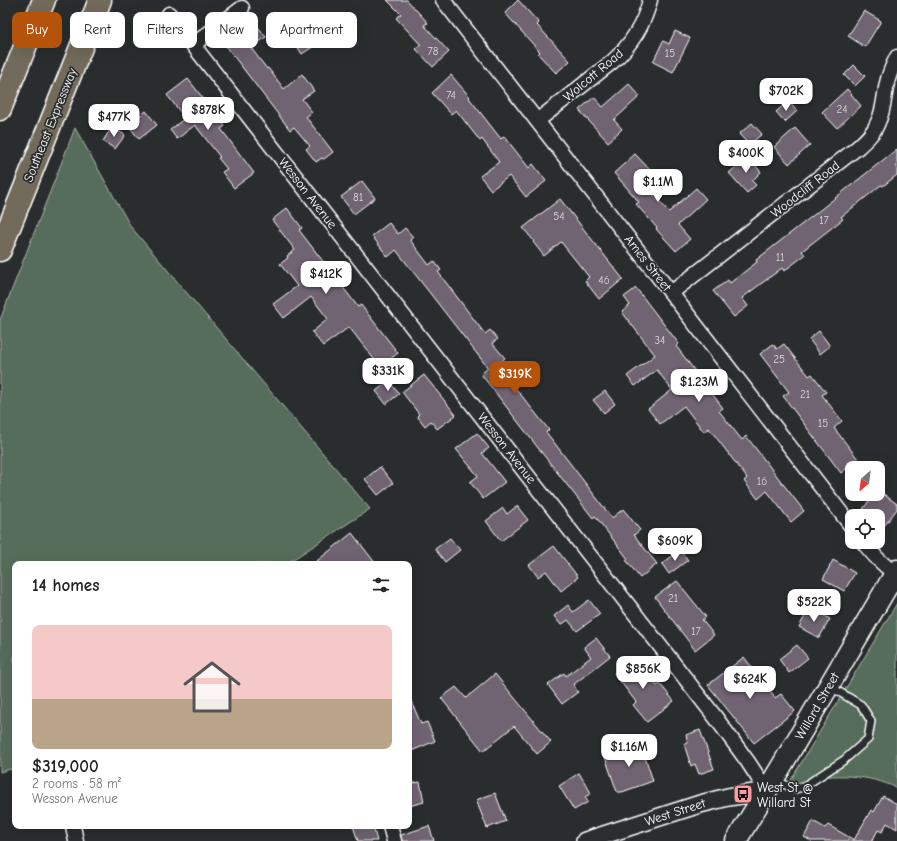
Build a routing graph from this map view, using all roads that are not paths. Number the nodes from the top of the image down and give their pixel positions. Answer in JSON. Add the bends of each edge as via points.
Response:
{"nodes":[{"id":1,"x":44,"y":0,"type":"edge"},
{"id":2,"x":100,"y":0,"type":"edge"},
{"id":3,"x":443,"y":0,"type":"edge"},
{"id":4,"x":650,"y":0,"type":"edge"},
{"id":5,"x":242,"y":8,"type":"dead end"},
{"id":6,"x":197,"y":43,"type":"edge"},
{"id":7,"x":195,"y":48,"type":"edge"},
{"id":8,"x":897,"y":57,"type":"edge"},
{"id":9,"x":0,"y":110,"type":"edge"},
{"id":10,"x":537,"y":121,"type":"junction"},
{"id":11,"x":0,"y":250,"type":"edge"},
{"id":12,"x":671,"y":293,"type":"junction"},
{"id":13,"x":845,"y":518,"type":"edge"},
{"id":14,"x":869,"y":549,"type":"edge"},
{"id":15,"x":896,"y":572,"type":"edge"},
{"id":16,"x":829,"y":686,"type":"junction"},
{"id":17,"x":770,"y":786,"type":"junction"},
{"id":18,"x":74,"y":829,"type":"edge"},
{"id":19,"x":391,"y":829,"type":"edge"},
{"id":20,"x":76,"y":841,"type":"edge"},
{"id":21,"x":394,"y":841,"type":"edge"},
{"id":22,"x":585,"y":841,"type":"edge"},
{"id":23,"x":736,"y":841,"type":"edge"}],
"edges":[{"from":1,"to":9,"type":"highway"},
{"from":2,"to":11,"type":"highway","name":"Southeast Expressway"},
{"from":3,"to":10,"type":"street","name":"Ames Street"},
{"from":4,"to":10,"type":"street","name":"Wolcott Road","via":[[640,28],[620,55]]},
{"from":5,"to":6,"type":"street"},
{"from":7,"to":17,"type":"street","name":"Wesson Avenue","via":[[748,762]]},
{"from":8,"to":12,"type":"street","name":"Woodcliff Road","via":[[887,82],[882,113],[875,130],[864,142]]},
{"from":10,"to":12,"type":"street","name":"Ames Street"},
{"from":12,"to":13,"type":"street","name":"Ames Street"},
{"from":14,"to":15,"type":"street","via":[[883,565]]},
{"from":15,"to":16,"type":"main road","name":"Willard Street"},
{"from":16,"to":17,"type":"main road","name":"Willard Street"},
{"from":16,"to":17,"type":"lane","via":[[861,705],[871,721],[868,739],[844,760],[803,787],[795,789]]},
{"from":17,"to":22,"type":"street","name":"West Street","via":[[700,804]]},
{"from":17,"to":23,"type":"main road","name":"Willard Street"},
{"from":18,"to":20,"type":"street"},
{"from":19,"to":21,"type":"street"}]}
